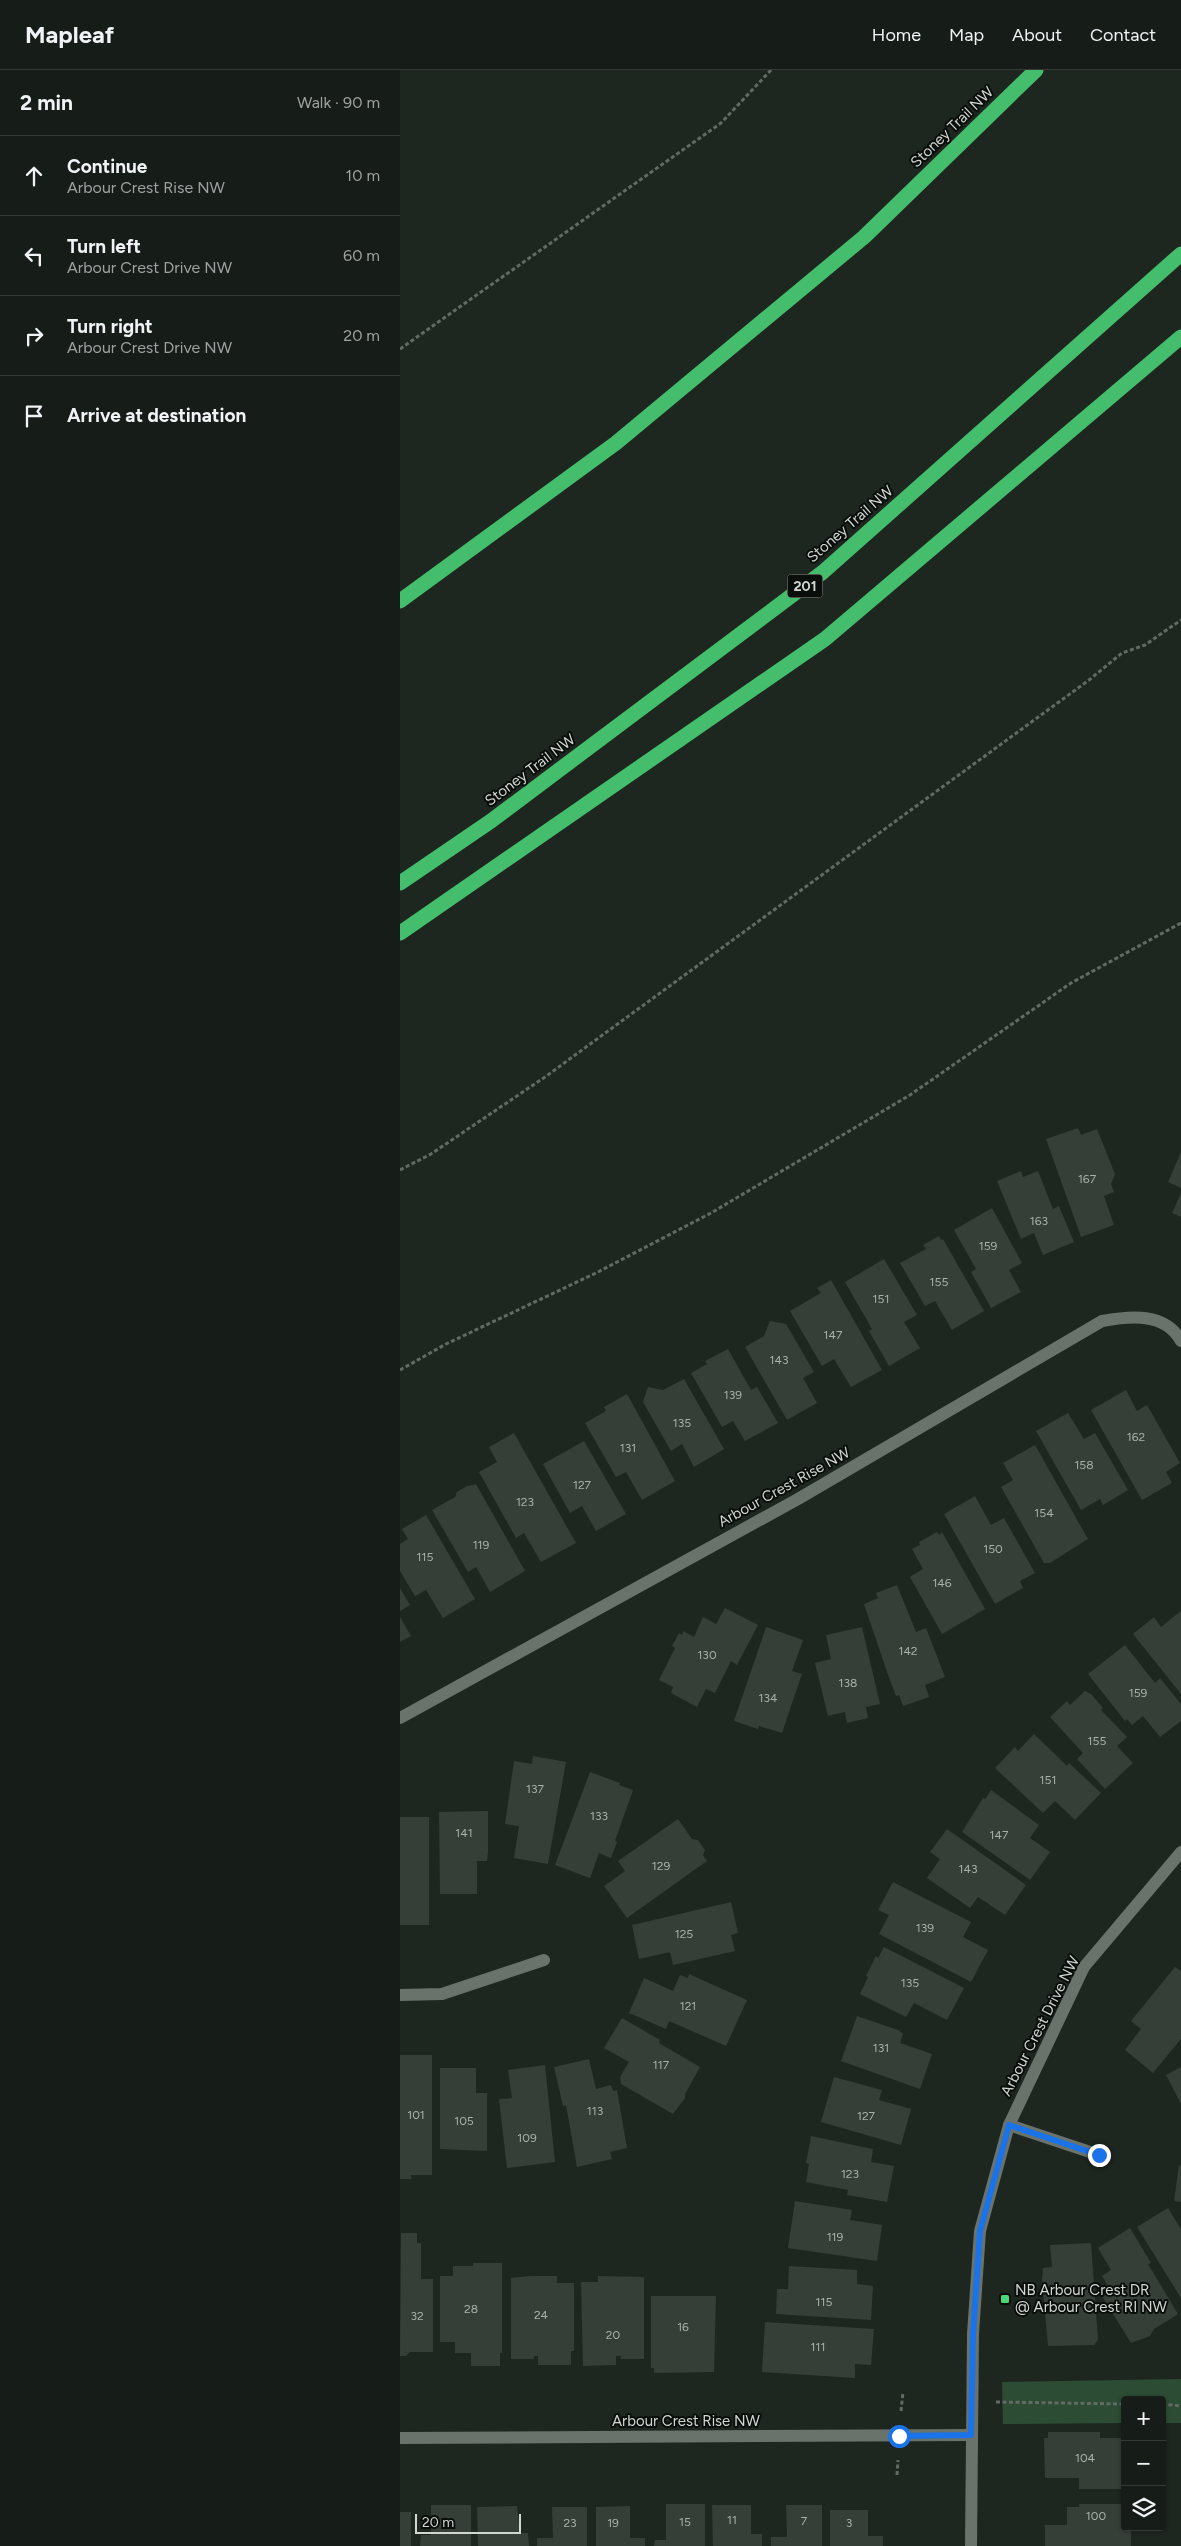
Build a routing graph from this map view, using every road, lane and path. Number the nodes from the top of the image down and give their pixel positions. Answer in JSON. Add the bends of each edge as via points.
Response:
{"nodes":[{"id":1,"x":771,"y":70,"type":"edge"},
{"id":2,"x":1036,"y":70,"type":"edge"},
{"id":3,"x":1181,"y":254,"type":"edge"},
{"id":4,"x":1181,"y":337,"type":"edge"},
{"id":5,"x":400,"y":349,"type":"edge"},
{"id":6,"x":400,"y":601,"type":"edge"},
{"id":7,"x":1181,"y":620,"type":"edge"},
{"id":8,"x":400,"y":883,"type":"edge"},
{"id":9,"x":1181,"y":923,"type":"edge"},
{"id":10,"x":400,"y":933,"type":"edge"},
{"id":11,"x":400,"y":1170,"type":"edge"},
{"id":12,"x":1181,"y":1341,"type":"edge"},
{"id":13,"x":400,"y":1370,"type":"edge"},
{"id":14,"x":400,"y":1718,"type":"edge"},
{"id":15,"x":1181,"y":1852,"type":"edge"},
{"id":16,"x":544,"y":1960,"type":"dead end"},
{"id":17,"x":400,"y":1995,"type":"edge"},
{"id":18,"x":1009,"y":2125,"type":"junction"},
{"id":19,"x":1099,"y":2155,"type":"dead end"},
{"id":20,"x":995,"y":2402,"type":"dead end"},
{"id":21,"x":1121,"y":2404,"type":"edge"},
{"id":22,"x":1166,"y":2404,"type":"edge"},
{"id":23,"x":1181,"y":2406,"type":"edge"},
{"id":24,"x":971,"y":2435,"type":"junction"},
{"id":25,"x":400,"y":2438,"type":"edge"},
{"id":26,"x":971,"y":2546,"type":"edge"}],
"edges":[{"from":1,"to":5,"type":"path","via":[[721,123]]},
{"from":2,"to":6,"type":"highway","name":"Stoney Trail NW","via":[[864,237],[616,443]]},
{"from":3,"to":8,"type":"highway","name":"Stoney Trail NW","number":"201","via":[[823,572],[491,821]]},
{"from":4,"to":10,"type":"highway","via":[[825,639]]},
{"from":7,"to":11,"type":"path","via":[[1146,644],[1122,653],[1090,680],[545,1077],[430,1154]]},
{"from":9,"to":13,"type":"path","via":[[1071,983],[910,1095],[711,1213],[596,1274],[446,1344]]},
{"from":12,"to":14,"type":"street","name":"Arbour Crest Rise NW","via":[[1176,1332],[1157,1320],[1130,1316],[1102,1321],[798,1499]]},
{"from":15,"to":18,"type":"street","name":"Arbour Crest Drive NW","via":[[1084,1967]]},
{"from":16,"to":17,"type":"street","via":[[442,1994]]},
{"from":18,"to":19,"type":"street"},
{"from":18,"to":24,"type":"street","name":"Arbour Crest Drive NW","via":[[980,2231]]},
{"from":20,"to":21,"type":"path"},
{"from":22,"to":23,"type":"path"},
{"from":24,"to":25,"type":"street","name":"Arbour Crest Rise NW"},
{"from":24,"to":26,"type":"street","name":"Arbour Crest Drive NW"}]}
